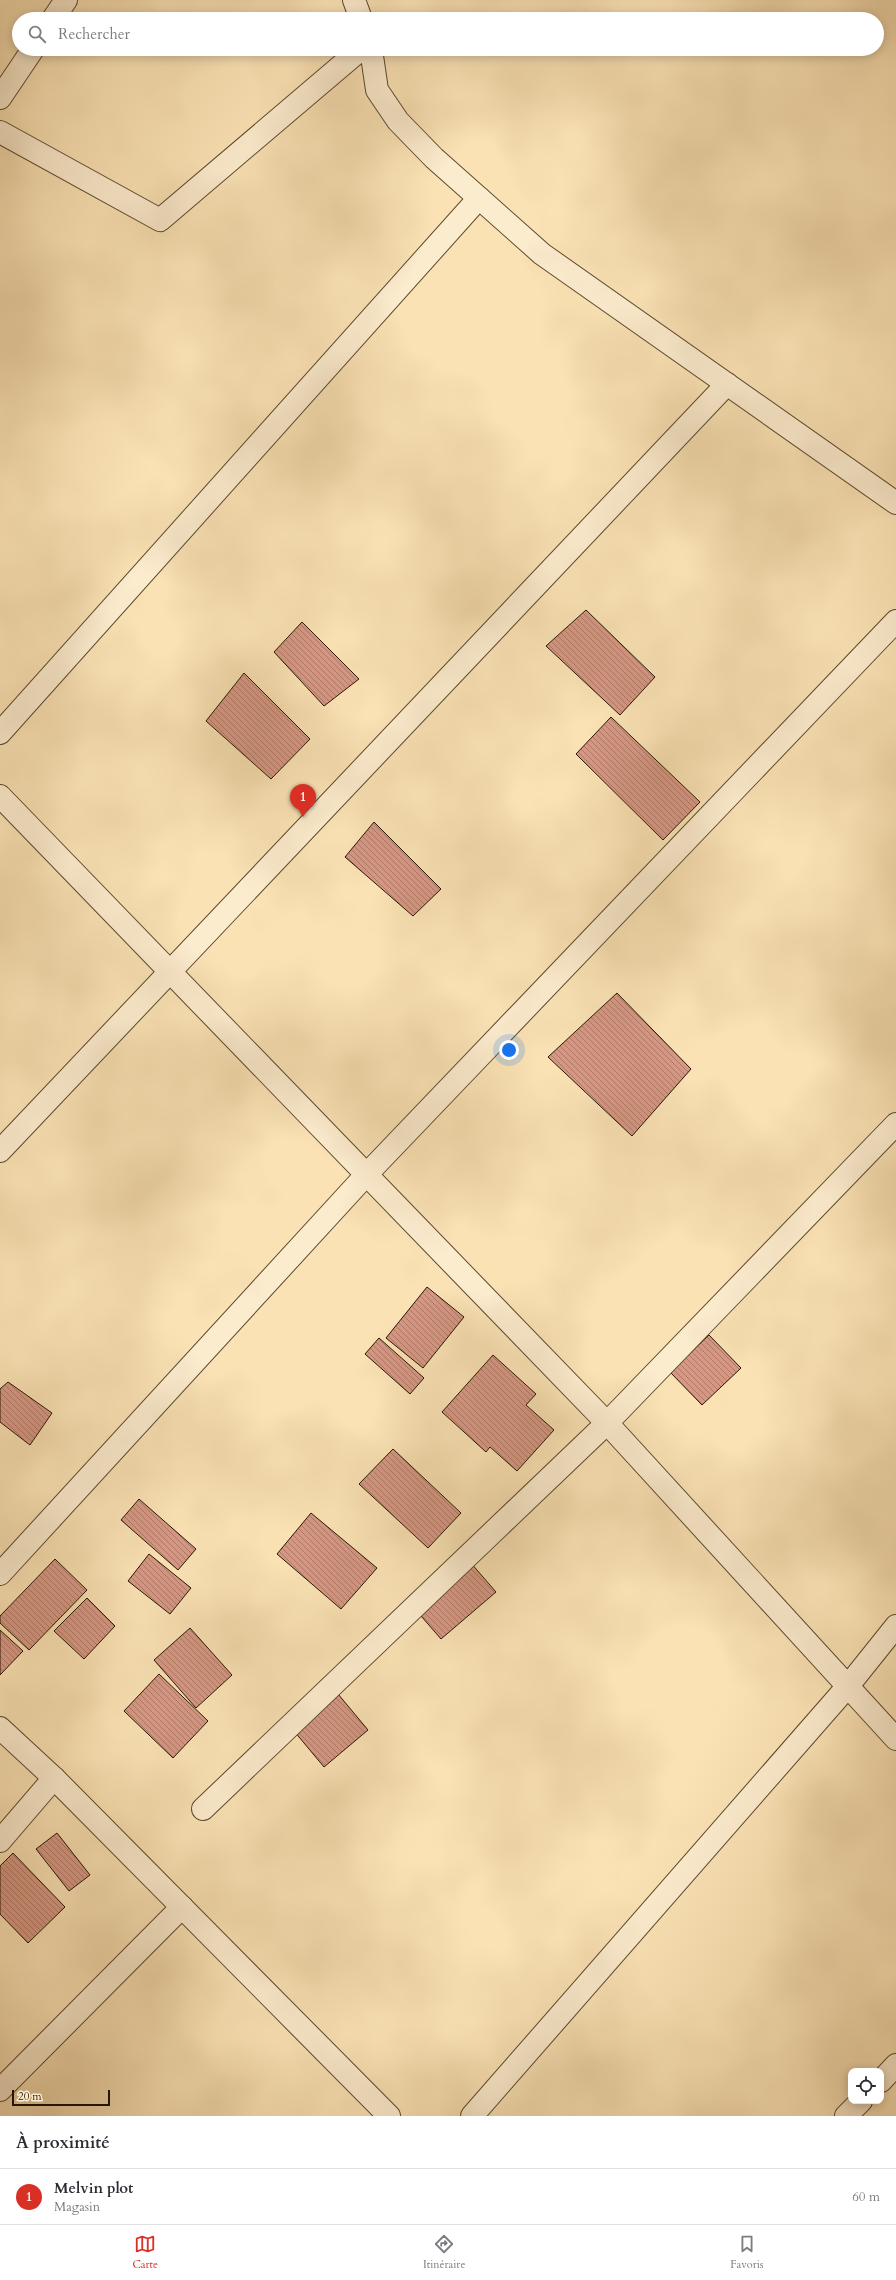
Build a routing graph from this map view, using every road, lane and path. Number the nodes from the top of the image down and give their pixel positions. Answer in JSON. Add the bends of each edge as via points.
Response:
{"nodes":[{"id":1,"x":66,"y":0,"type":"edge"},
{"id":2,"x":354,"y":0,"type":"edge"},
{"id":3,"x":58,"y":12,"type":"edge"},
{"id":4,"x":358,"y":12,"type":"edge"},
{"id":5,"x":28,"y":56,"type":"edge"},
{"id":6,"x":353,"y":56,"type":"edge"},
{"id":7,"x":372,"y":56,"type":"edge"},
{"id":8,"x":0,"y":98,"type":"edge"},
{"id":9,"x":0,"y":132,"type":"edge"},
{"id":10,"x":479,"y":198,"type":"junction"},
{"id":11,"x":727,"y":384,"type":"junction"},
{"id":12,"x":896,"y":502,"type":"edge"},
{"id":13,"x":896,"y":621,"type":"edge"},
{"id":14,"x":0,"y":733,"type":"edge"},
{"id":15,"x":0,"y":796,"type":"edge"},
{"id":16,"x":170,"y":971,"type":"junction"},
{"id":17,"x":896,"y":1124,"type":"edge"},
{"id":18,"x":0,"y":1151,"type":"edge"},
{"id":19,"x":366,"y":1175,"type":"junction"},
{"id":20,"x":606,"y":1423,"type":"junction"},
{"id":21,"x":0,"y":1574,"type":"edge"},
{"id":22,"x":896,"y":1626,"type":"edge"},
{"id":23,"x":848,"y":1686,"type":"junction"},
{"id":24,"x":0,"y":1728,"type":"edge"},
{"id":25,"x":896,"y":1739,"type":"edge"},
{"id":26,"x":54,"y":1778,"type":"junction"},
{"id":27,"x":203,"y":1809,"type":"dead end"},
{"id":28,"x":0,"y":1841,"type":"edge"},
{"id":29,"x":182,"y":1907,"type":"junction"},
{"id":30,"x":896,"y":2065,"type":"edge"},
{"id":31,"x":884,"y":2077,"type":"edge"},
{"id":32,"x":0,"y":2090,"type":"edge"},
{"id":33,"x":858,"y":2104,"type":"edge"},
{"id":34,"x":389,"y":2116,"type":"edge"},
{"id":35,"x":472,"y":2116,"type":"edge"},
{"id":36,"x":846,"y":2116,"type":"edge"}],
"edges":[{"from":1,"to":3,"type":"street"},
{"from":2,"to":4,"type":"street"},
{"from":5,"to":8,"type":"street"},
{"from":6,"to":9,"type":"street","via":[[160,220]]},
{"from":7,"to":10,"type":"street","via":[[377,90],[398,121],[434,158]]},
{"from":10,"to":11,"type":"street","via":[[542,254]]},
{"from":10,"to":14,"type":"street"},
{"from":11,"to":12,"type":"street"},
{"from":11,"to":16,"type":"street"},
{"from":13,"to":19,"type":"street"},
{"from":15,"to":16,"type":"street"},
{"from":16,"to":18,"type":"street"},
{"from":16,"to":19,"type":"street"},
{"from":17,"to":20,"type":"street"},
{"from":19,"to":20,"type":"street"},
{"from":19,"to":21,"type":"street"},
{"from":20,"to":23,"type":"street"},
{"from":20,"to":27,"type":"street"},
{"from":22,"to":23,"type":"street"},
{"from":23,"to":25,"type":"street"},
{"from":23,"to":35,"type":"street"},
{"from":24,"to":26,"type":"street"},
{"from":26,"to":28,"type":"street"},
{"from":26,"to":29,"type":"street"},
{"from":29,"to":32,"type":"street"},
{"from":29,"to":34,"type":"street"},
{"from":30,"to":31,"type":"street"},
{"from":33,"to":36,"type":"street"}]}
